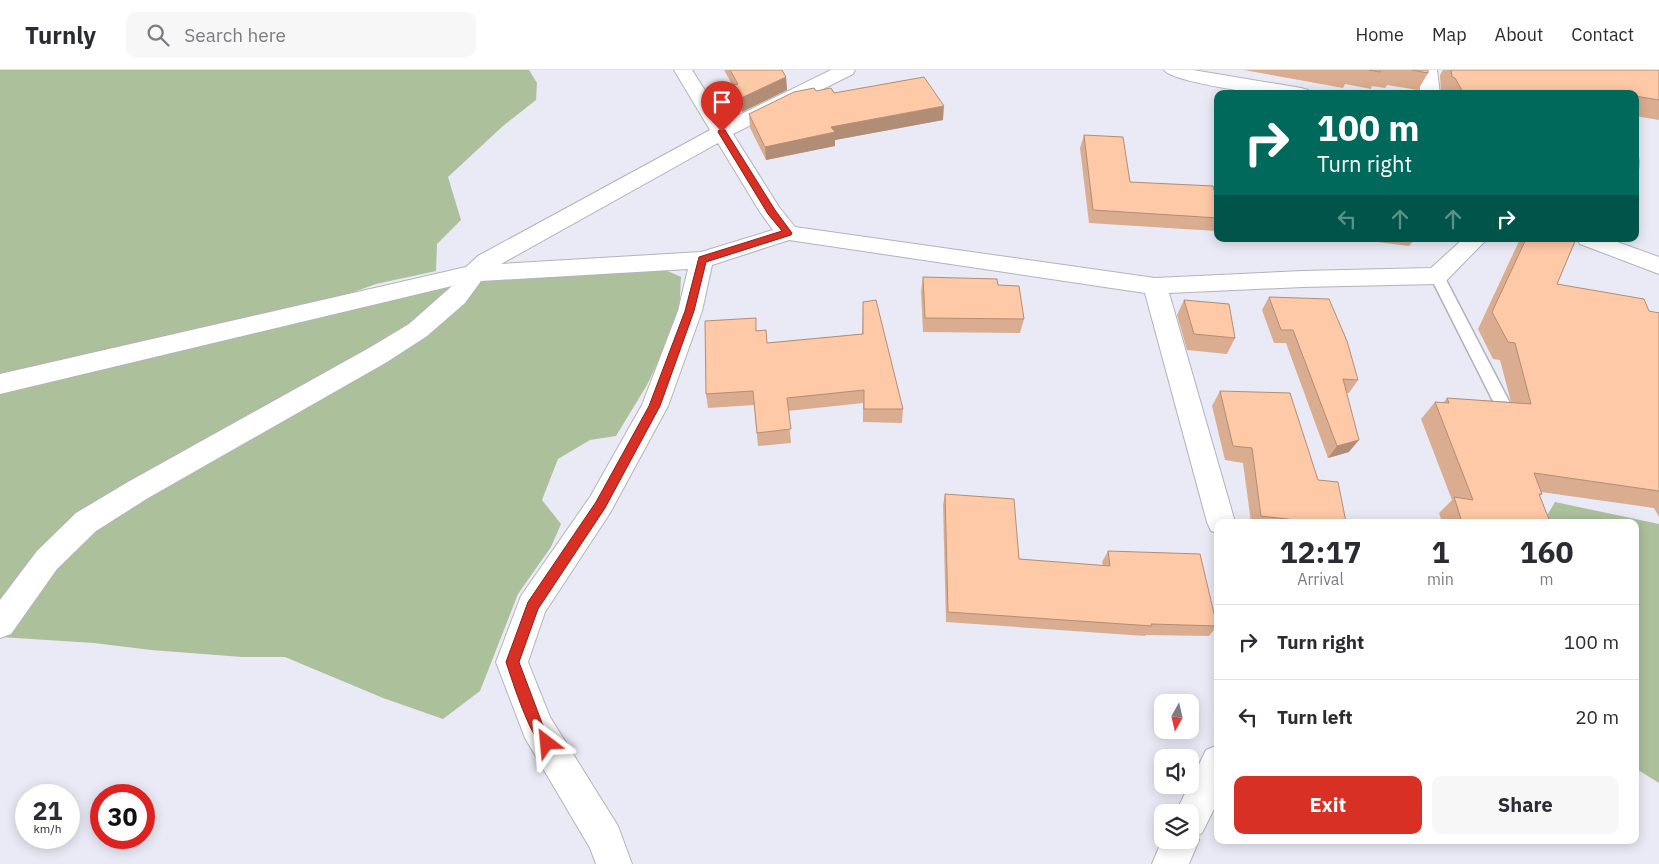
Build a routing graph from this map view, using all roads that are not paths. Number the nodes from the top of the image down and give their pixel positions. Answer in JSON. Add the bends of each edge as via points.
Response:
{"nodes":[{"id":1,"x":683,"y":70,"type":"edge"},
{"id":2,"x":846,"y":70,"type":"edge"},
{"id":3,"x":1173,"y":70,"type":"edge"},
{"id":4,"x":1428,"y":70,"type":"edge"},
{"id":5,"x":1438,"y":70,"type":"edge"},
{"id":6,"x":1277,"y":90,"type":"edge"},
{"id":7,"x":1430,"y":90,"type":"edge"},
{"id":8,"x":722,"y":132,"type":"junction"},
{"id":9,"x":788,"y":233,"type":"junction"},
{"id":10,"x":1473,"y":242,"type":"edge"},
{"id":11,"x":1596,"y":242,"type":"edge"},
{"id":12,"x":702,"y":260,"type":"junction"},
{"id":13,"x":1659,"y":266,"type":"edge"},
{"id":14,"x":474,"y":273,"type":"junction"},
{"id":15,"x":1437,"y":276,"type":"junction"},
{"id":16,"x":1155,"y":286,"type":"junction"},
{"id":17,"x":0,"y":384,"type":"edge"},
{"id":18,"x":1503,"y":405,"type":"edge"},
{"id":19,"x":1221,"y":519,"type":"edge"},
{"id":20,"x":0,"y":624,"type":"edge"},
{"id":21,"x":1214,"y":770,"type":"edge"},
{"id":22,"x":1198,"y":804,"type":"edge"},
{"id":23,"x":1177,"y":849,"type":"edge"},
{"id":24,"x":614,"y":864,"type":"edge"},
{"id":25,"x":1170,"y":864,"type":"edge"}],
"edges":[{"from":1,"to":8,"type":"street"},
{"from":2,"to":8,"type":"street"},
{"from":3,"to":6,"type":"street"},
{"from":4,"to":5,"type":"lane"},
{"from":4,"to":7,"type":"street"},
{"from":8,"to":9,"type":"street","via":[[771,212]]},
{"from":8,"to":14,"type":"street","via":[[486,262]]},
{"from":9,"to":12,"type":"street"},
{"from":9,"to":16,"type":"street"},
{"from":10,"to":15,"type":"street"},
{"from":11,"to":13,"type":"street"},
{"from":12,"to":14,"type":"street"},
{"from":12,"to":24,"type":"street","via":[[690,311],[655,406],[600,505],[532,606],[512,662],[537,727],[605,839]]},
{"from":14,"to":17,"type":"street"},
{"from":14,"to":20,"type":"street","via":[[457,297],[418,330],[86,522],[47,560]]},
{"from":15,"to":16,"type":"street"},
{"from":15,"to":18,"type":"lane"},
{"from":16,"to":19,"type":"street"},
{"from":21,"to":22,"type":"street"},
{"from":23,"to":25,"type":"street"}]}
